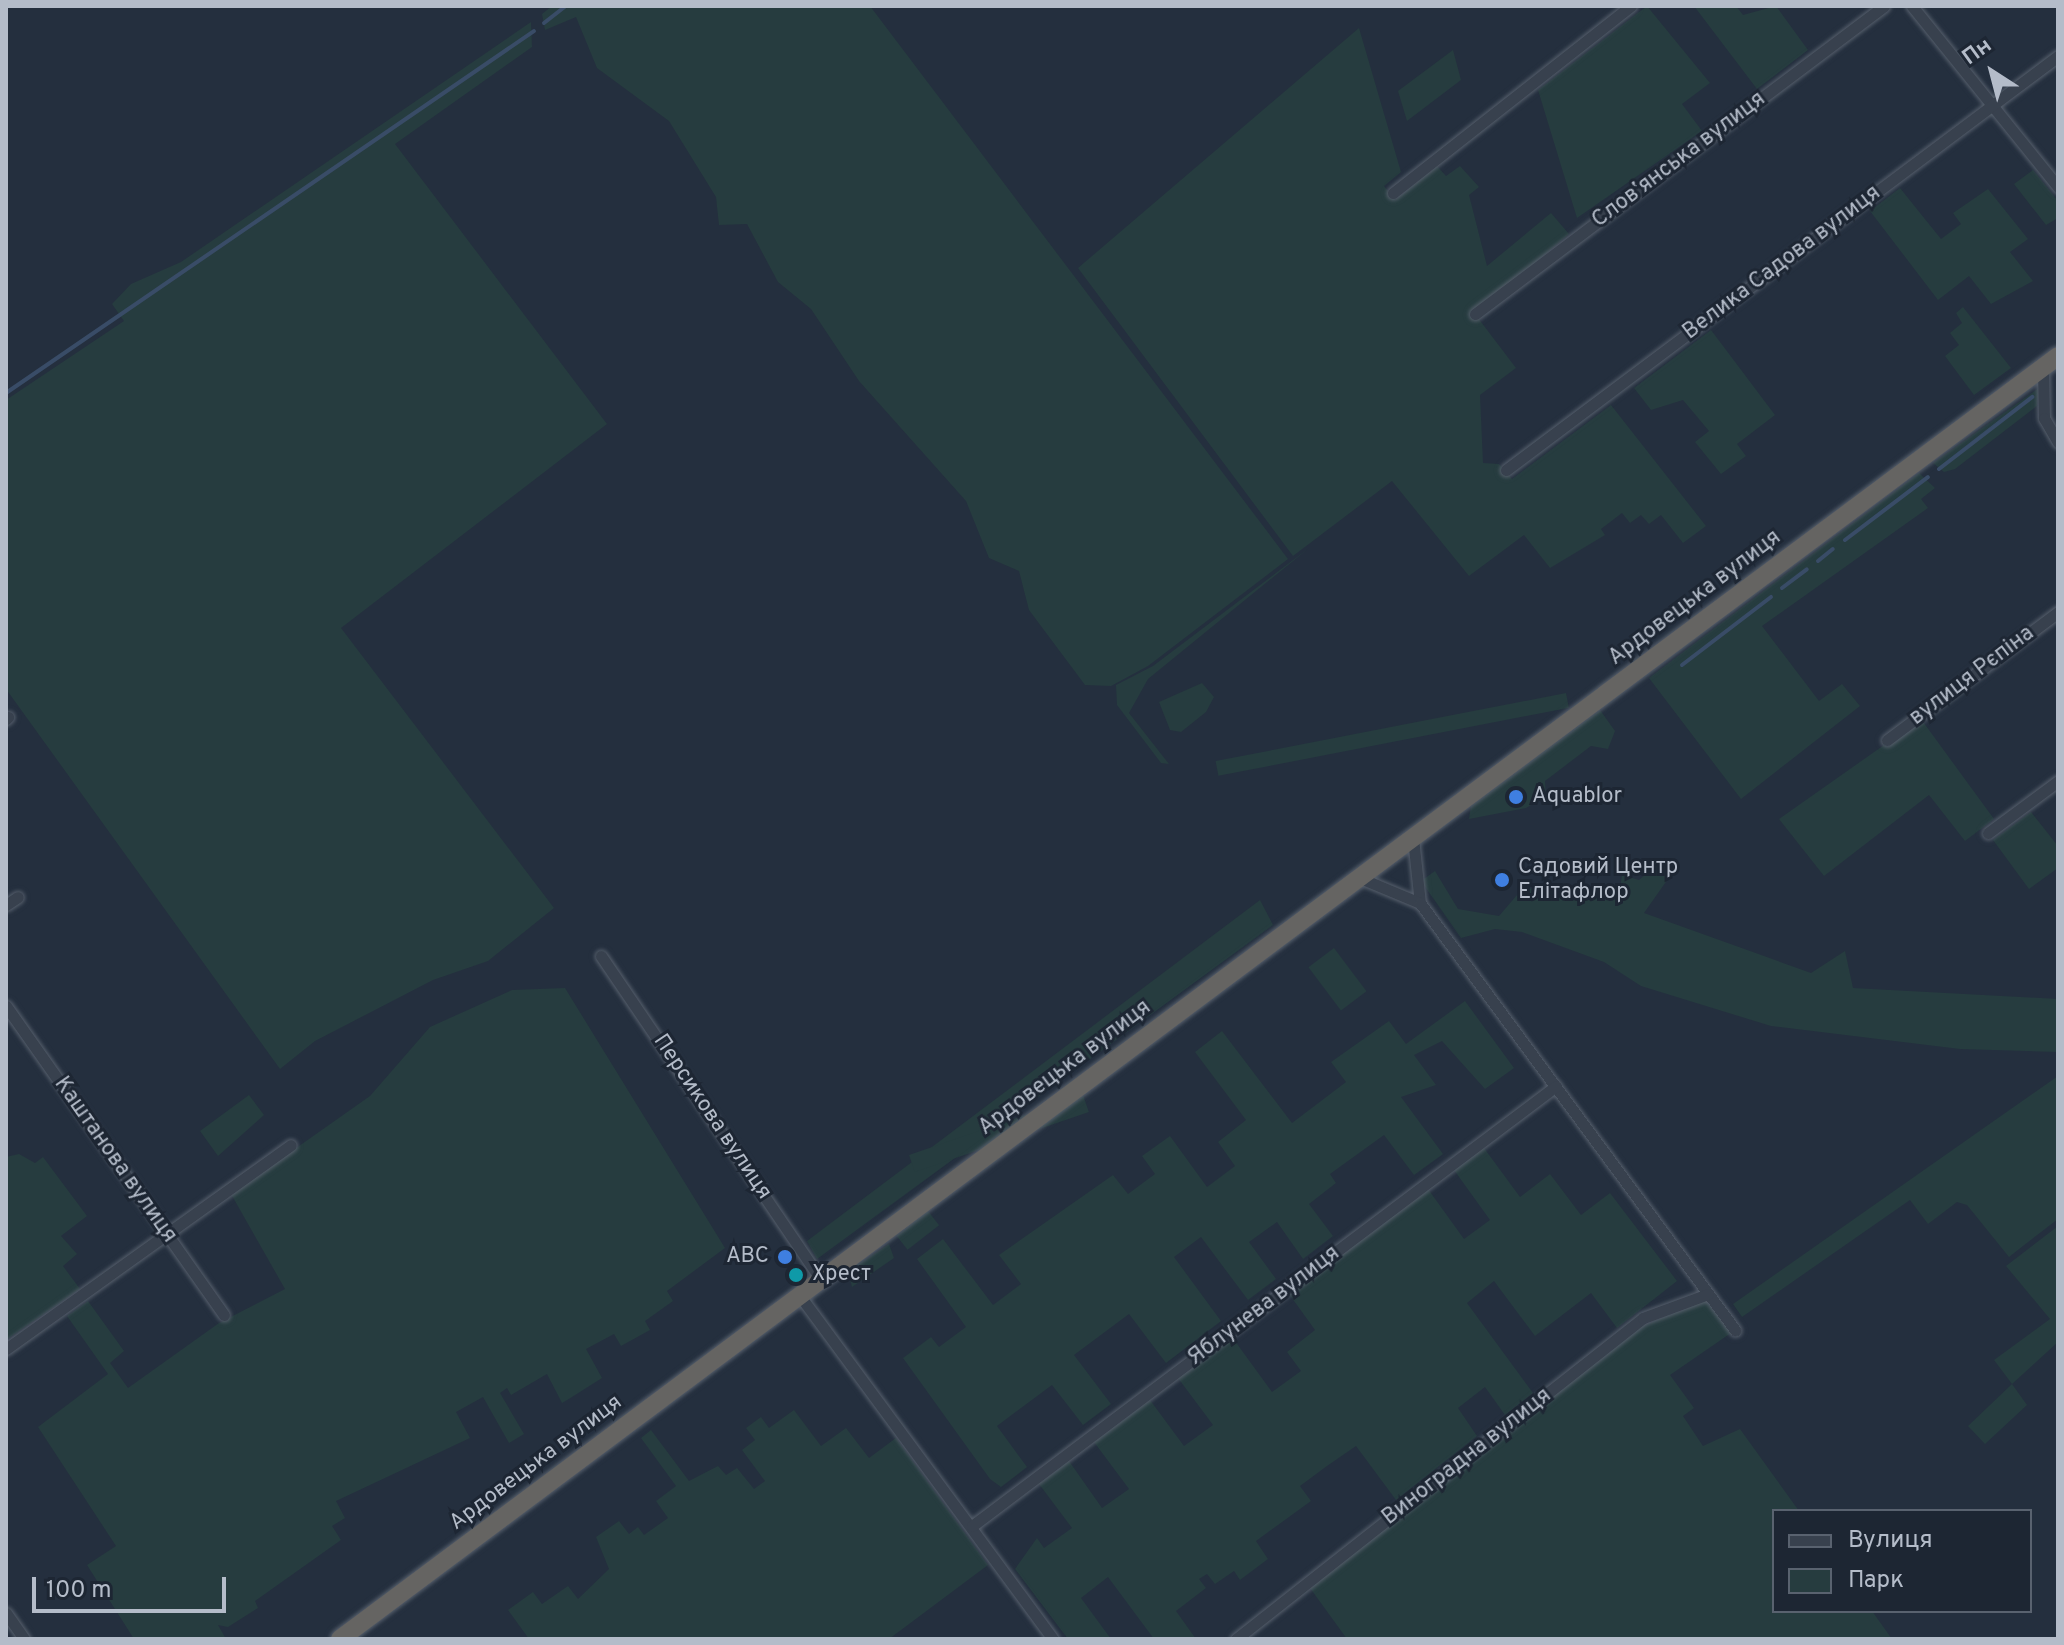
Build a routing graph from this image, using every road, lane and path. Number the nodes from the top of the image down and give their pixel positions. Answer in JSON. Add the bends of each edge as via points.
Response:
{"nodes":[{"id":1,"x":1631,"y":6,"type":"edge"},
{"id":2,"x":1884,"y":6,"type":"edge"},
{"id":3,"x":1912,"y":6,"type":"edge"},
{"id":4,"x":2058,"y":56,"type":"edge"},
{"id":5,"x":1992,"y":106,"type":"junction"},
{"id":6,"x":2058,"y":187,"type":"edge"},
{"id":7,"x":1393,"y":193,"type":"dead end"},
{"id":8,"x":1475,"y":314,"type":"dead end"},
{"id":9,"x":2051,"y":361,"type":"edge"},
{"id":10,"x":2058,"y":442,"type":"edge"},
{"id":11,"x":1506,"y":470,"type":"dead end"},
{"id":12,"x":2058,"y":612,"type":"edge"},
{"id":13,"x":1887,"y":740,"type":"dead end"},
{"id":14,"x":2058,"y":781,"type":"edge"},
{"id":15,"x":1988,"y":833,"type":"dead end"},
{"id":16,"x":1413,"y":838,"type":"junction"},
{"id":17,"x":1360,"y":878,"type":"junction"},
{"id":18,"x":18,"y":897,"type":"dead end"},
{"id":19,"x":1420,"y":903,"type":"junction"},
{"id":20,"x":6,"y":905,"type":"edge"},
{"id":21,"x":601,"y":956,"type":"dead end"},
{"id":22,"x":7,"y":1008,"type":"edge"},
{"id":23,"x":1554,"y":1088,"type":"junction"},
{"id":24,"x":291,"y":1145,"type":"dead end"},
{"id":25,"x":167,"y":1234,"type":"junction"},
{"id":26,"x":821,"y":1280,"type":"junction"},
{"id":27,"x":1708,"y":1294,"type":"junction"},
{"id":28,"x":800,"y":1296,"type":"junction"},
{"id":29,"x":224,"y":1315,"type":"dead end"},
{"id":30,"x":1735,"y":1330,"type":"dead end"},
{"id":31,"x":6,"y":1349,"type":"edge"},
{"id":32,"x":972,"y":1526,"type":"junction"},
{"id":33,"x":6,"y":1613,"type":"edge"},
{"id":34,"x":24,"y":1639,"type":"edge"},
{"id":35,"x":340,"y":1639,"type":"edge"},
{"id":36,"x":1053,"y":1639,"type":"edge"},
{"id":37,"x":1236,"y":1639,"type":"edge"}],
"edges":[{"from":1,"to":7,"type":"street"},
{"from":2,"to":8,"type":"street","name":"Словʼянська вулиця"},
{"from":3,"to":5,"type":"street"},
{"from":4,"to":5,"type":"street","name":"Велика Садова вулиця"},
{"from":5,"to":6,"type":"street"},
{"from":5,"to":11,"type":"street","name":"Велика Садова вулиця"},
{"from":9,"to":10,"type":"street","via":[[2044,418]]},
{"from":9,"to":16,"type":"highway","name":"Ардовецька вулиця"},
{"from":12,"to":13,"type":"street","name":"вулиця Рєпіна"},
{"from":14,"to":15,"type":"street"},
{"from":16,"to":17,"type":"highway","name":"Ардовецька вулиця"},
{"from":16,"to":19,"type":"street"},
{"from":17,"to":19,"type":"street"},
{"from":17,"to":26,"type":"highway","name":"Ардовецька вулиця"},
{"from":18,"to":20,"type":"street"},
{"from":19,"to":23,"type":"street"},
{"from":21,"to":26,"type":"street","name":"Персикова вулиця"},
{"from":22,"to":25,"type":"street","name":"Каштанова вулиця"},
{"from":23,"to":27,"type":"street"},
{"from":23,"to":32,"type":"street","name":"Яблунева вулиця"},
{"from":24,"to":25,"type":"street"},
{"from":25,"to":29,"type":"street","name":"Каштанова вулиця"},
{"from":25,"to":31,"type":"street"},
{"from":26,"to":28,"type":"highway","name":"Ардовецька вулиця"},
{"from":27,"to":30,"type":"street"},
{"from":27,"to":37,"type":"street","name":"Виноградна вулиця","via":[[1643,1318]]},
{"from":28,"to":32,"type":"street"},
{"from":28,"to":35,"type":"highway","name":"Ардовецька вулиця"},
{"from":32,"to":36,"type":"street"},
{"from":33,"to":34,"type":"street"}]}
